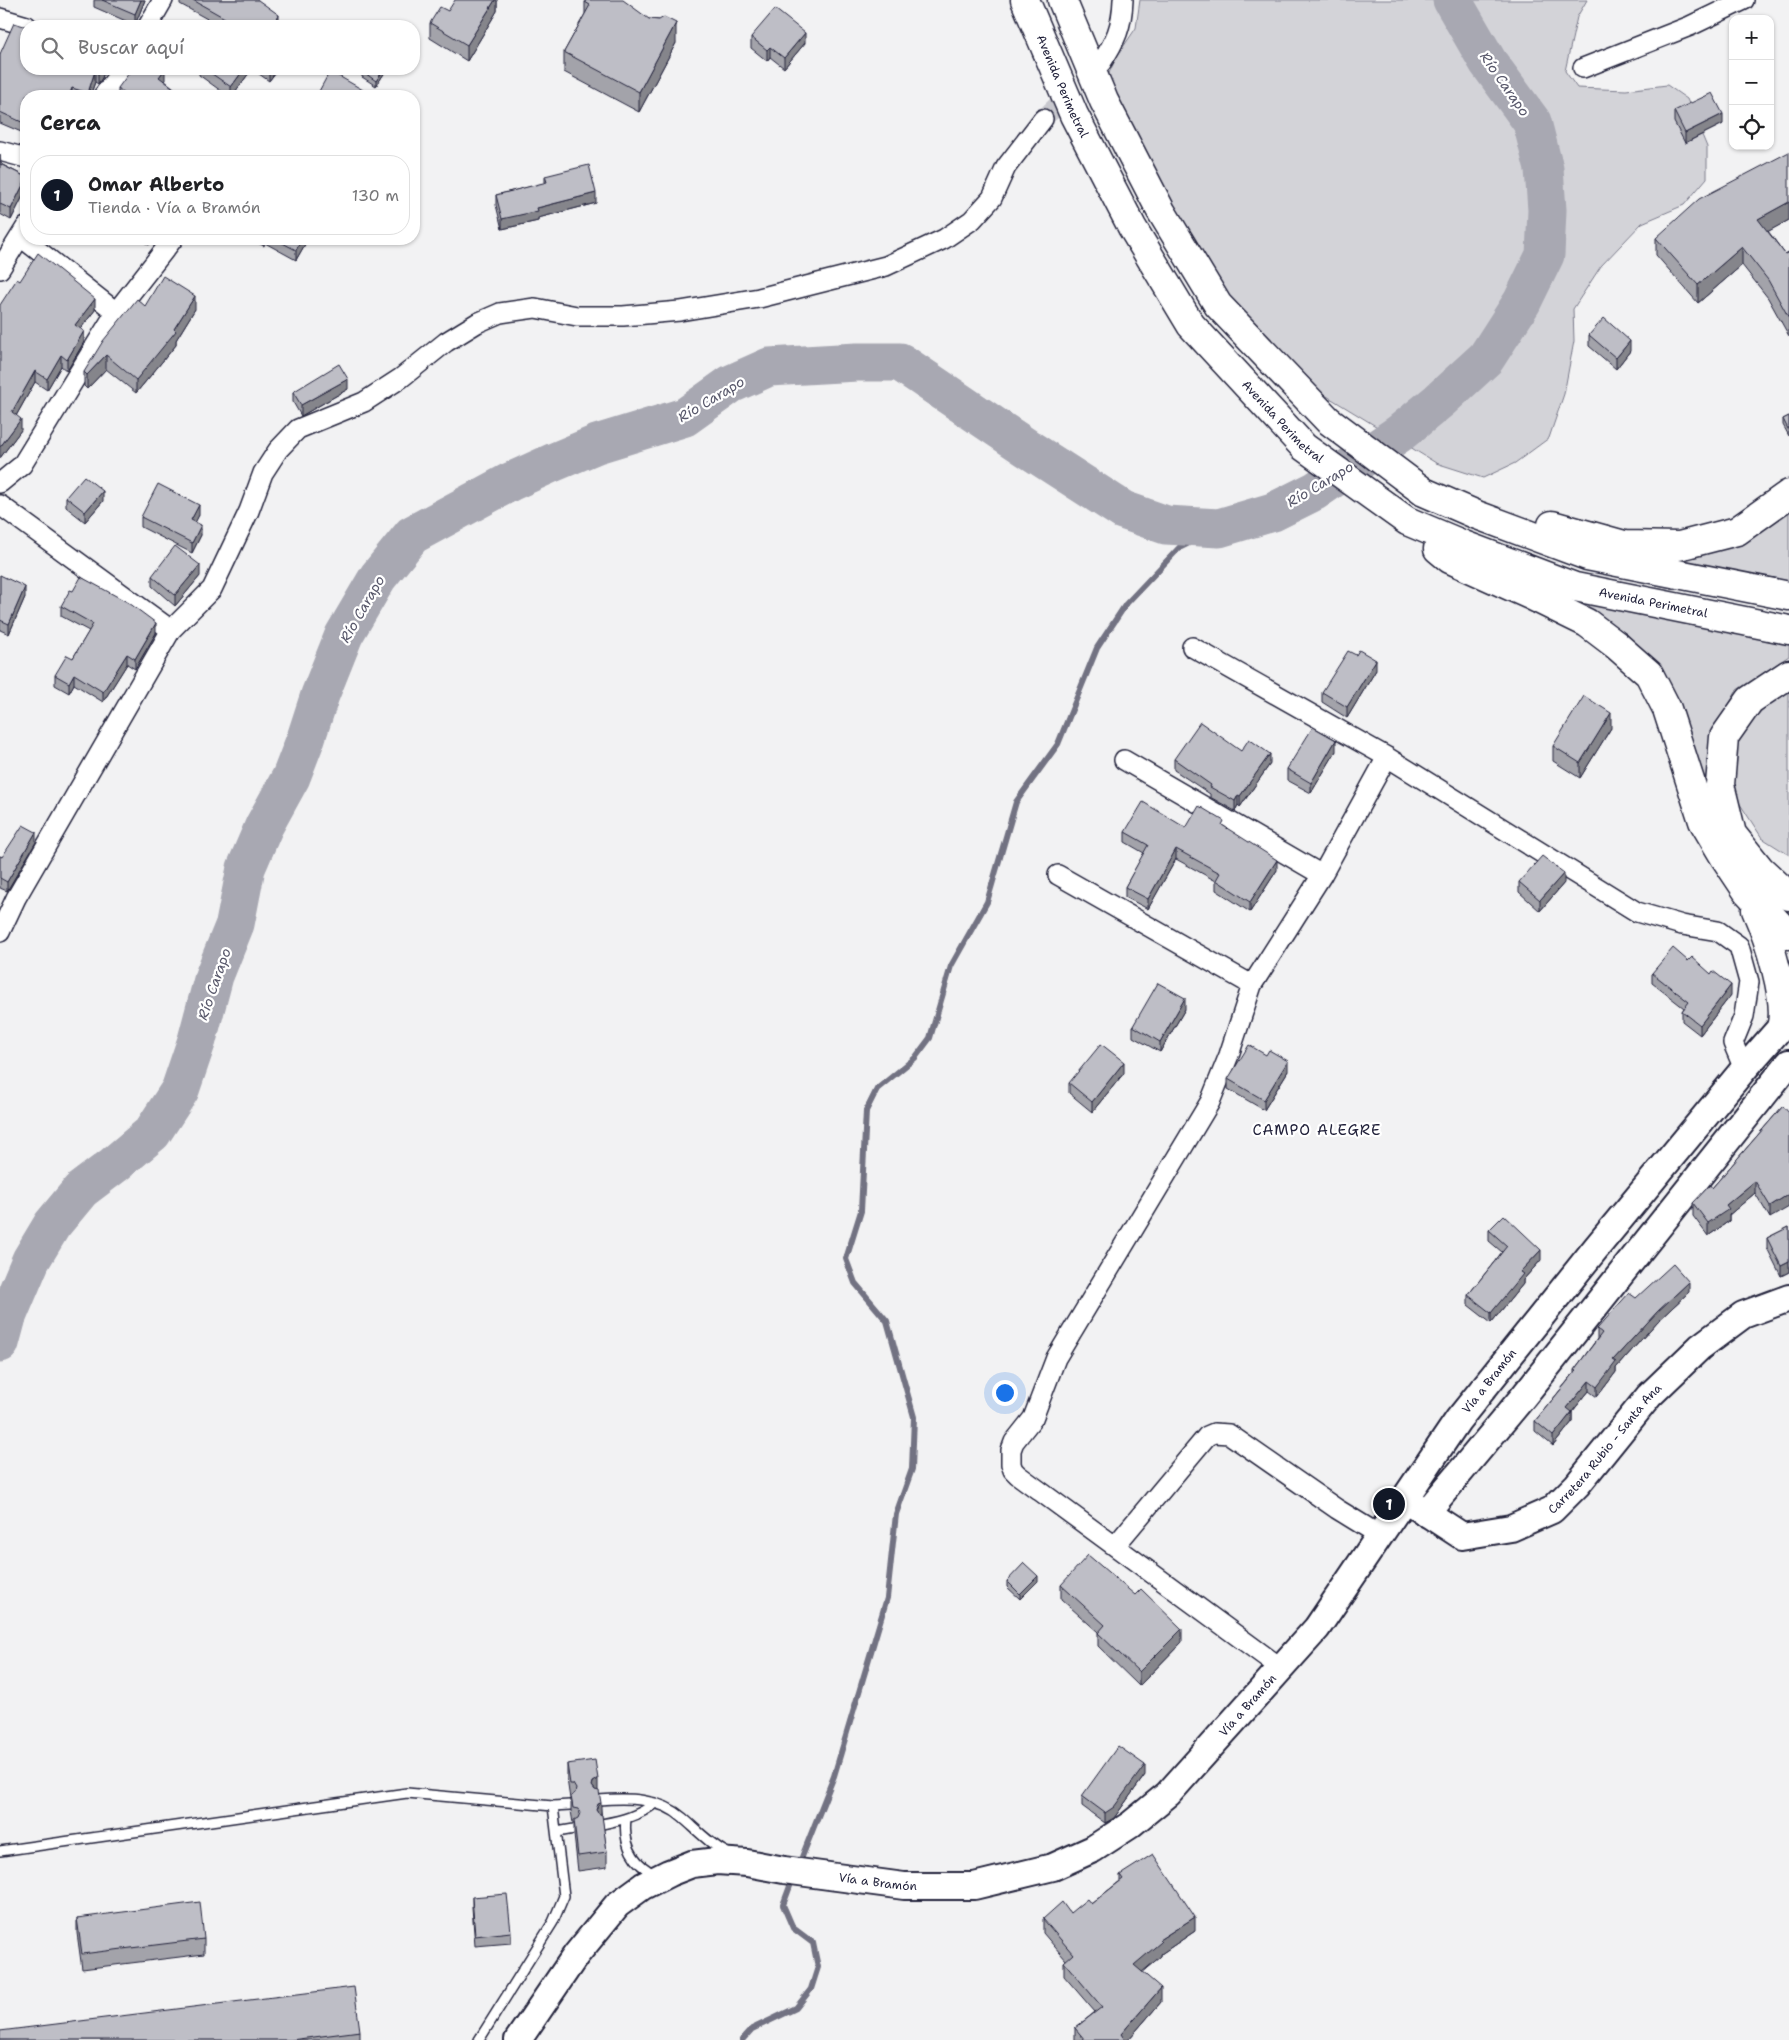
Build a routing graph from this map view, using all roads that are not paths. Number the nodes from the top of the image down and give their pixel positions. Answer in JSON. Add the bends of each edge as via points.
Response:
{"nodes":[{"id":1,"x":163,"y":0,"type":"edge"},
{"id":2,"x":1025,"y":0,"type":"edge"},
{"id":3,"x":1062,"y":0,"type":"edge"},
{"id":4,"x":1123,"y":0,"type":"edge"},
{"id":5,"x":1744,"y":0,"type":"edge"},
{"id":6,"x":0,"y":18,"type":"edge"},
{"id":7,"x":151,"y":20,"type":"edge"},
{"id":8,"x":20,"y":24,"type":"edge"},
{"id":9,"x":1101,"y":63,"type":"tunnel mouth"},
{"id":10,"x":1583,"y":68,"type":"dead end"},
{"id":11,"x":119,"y":75,"type":"edge"},
{"id":12,"x":107,"y":90,"type":"edge"},
{"id":13,"x":1043,"y":119,"type":"tunnel mouth"},
{"id":14,"x":0,"y":151,"type":"edge"},
{"id":15,"x":20,"y":156,"type":"edge"},
{"id":16,"x":20,"y":237,"type":"edge"},
{"id":17,"x":40,"y":245,"type":"edge"},
{"id":18,"x":167,"y":245,"type":"edge"},
{"id":19,"x":0,"y":269,"type":"edge"},
{"id":20,"x":116,"y":312,"type":"junction"},
{"id":21,"x":0,"y":483,"type":"edge"},
{"id":22,"x":1424,"y":492,"type":"junction"},
{"id":23,"x":1789,"y":494,"type":"edge"},
{"id":24,"x":0,"y":505,"type":"edge"},
{"id":25,"x":1407,"y":521,"type":"junction"},
{"id":26,"x":1789,"y":596,"type":"edge"},
{"id":27,"x":170,"y":630,"type":"junction"},
{"id":28,"x":1789,"y":630,"type":"edge"},
{"id":29,"x":1192,"y":648,"type":"dead end"},
{"id":30,"x":1789,"y":674,"type":"edge"},
{"id":31,"x":1387,"y":757,"type":"junction"},
{"id":32,"x":1124,"y":760,"type":"dead end"},
{"id":33,"x":1058,"y":875,"type":"dead end"},
{"id":34,"x":1322,"y":875,"type":"junction"},
{"id":35,"x":1789,"y":878,"type":"edge"},
{"id":36,"x":1754,"y":880,"type":"junction"},
{"id":37,"x":1789,"y":896,"type":"edge"},
{"id":38,"x":0,"y":932,"type":"edge"},
{"id":39,"x":1789,"y":935,"type":"edge"},
{"id":40,"x":1252,"y":985,"type":"junction"},
{"id":41,"x":1785,"y":1023,"type":"edge"},
{"id":42,"x":1789,"y":1063,"type":"edge"},
{"id":43,"x":1744,"y":1069,"type":"junction"},
{"id":44,"x":1789,"y":1298,"type":"edge"},
{"id":45,"x":1416,"y":1506,"type":"junction"},
{"id":46,"x":1381,"y":1536,"type":"junction"},
{"id":47,"x":1115,"y":1546,"type":"junction"},
{"id":48,"x":1281,"y":1668,"type":"junction"},
{"id":49,"x":598,"y":1800,"type":"edge"},
{"id":50,"x":655,"y":1804,"type":"junction"},
{"id":51,"x":570,"y":1805,"type":"edge"},
{"id":52,"x":553,"y":1806,"type":"junction"},
{"id":53,"x":626,"y":1819,"type":"junction"},
{"id":54,"x":602,"y":1824,"type":"edge"},
{"id":55,"x":574,"y":1829,"type":"edge"},
{"id":56,"x":557,"y":1832,"type":"junction"},
{"id":57,"x":0,"y":1851,"type":"edge"},
{"id":58,"x":747,"y":1863,"type":"junction"},
{"id":59,"x":660,"y":1877,"type":"junction"},
{"id":60,"x":479,"y":2040,"type":"edge"},
{"id":61,"x":518,"y":2040,"type":"edge"}],
"edges":[{"from":1,"to":7,"type":"street"},
{"from":2,"to":25,"type":"main road","name":"Avenida Perimetral","via":[[1074,115],[1132,227],[1191,325],[1304,447]]},
{"from":3,"to":22,"type":"main road","via":[[1104,101],[1161,211],[1218,306],[1328,420]]},
{"from":4,"to":9,"type":"street","via":[[1116,40]]},
{"from":5,"to":10,"type":"street","via":[[1690,26]]},
{"from":6,"to":8,"type":"street"},
{"from":11,"to":12,"type":"street"},
{"from":13,"to":27,"type":"street","via":[[1006,167],[992,198],[972,220],[944,239],[886,266],[759,298],[680,312],[577,316],[535,308],[500,312],[476,323],[364,402],[298,429],[278,450],[263,473],[212,589]]},
{"from":14,"to":15,"type":"street"},
{"from":16,"to":19,"type":"street"},
{"from":17,"to":20,"type":"street"},
{"from":18,"to":20,"type":"street"},
{"from":20,"to":21,"type":"street","via":[[22,465]]},
{"from":22,"to":23,"type":"main road","via":[[1624,545],[1679,546],[1737,530]]},
{"from":22,"to":26,"type":"main road","via":[[1587,556]]},
{"from":24,"to":27,"type":"street"},
{"from":25,"to":28,"type":"main road","name":"Avenida Perimetral","via":[[1575,586]]},
{"from":25,"to":36,"type":"main road","via":[[1450,559],[1586,623],[1649,674],[1667,709],[1703,821],[1725,858]]},
{"from":27,"to":38,"type":"street","via":[[16,898]]},
{"from":29,"to":31,"type":"street"},
{"from":30,"to":36,"type":"main road","via":[[1750,700],[1724,737],[1720,785],[1732,834]]},
{"from":31,"to":34,"type":"street"},
{"from":31,"to":43,"type":"street","via":[[1637,912],[1718,931],[1739,946],[1748,982],[1744,1016],[1733,1043]]},
{"from":32,"to":34,"type":"street"},
{"from":33,"to":40,"type":"street"},
{"from":34,"to":40,"type":"street"},
{"from":35,"to":36,"type":"main road"},
{"from":36,"to":37,"type":"main road"},
{"from":36,"to":39,"type":"main road"},
{"from":36,"to":41,"type":"main road","via":[[1782,989]]},
{"from":40,"to":47,"type":"street","via":[[1210,1102],[1056,1358],[1033,1418],[1011,1450],[1011,1464],[1018,1475]]},
{"from":41,"to":43,"type":"main road","name":"Vía a Bramón"},
{"from":42,"to":45,"type":"main road","name":"Vía a Bramón","via":[[1523,1397]]},
{"from":43,"to":45,"type":"main road","name":"Vía a Bramón","via":[[1458,1420]]},
{"from":44,"to":45,"type":"main road","name":"Carretera Rubio - Santa Ana","via":[[1743,1315],[1700,1347],[1649,1396],[1577,1485],[1552,1510],[1511,1528],[1462,1536]]},
{"from":45,"to":46,"type":"main road","name":"Vía a Bramón"},
{"from":46,"to":47,"type":"street","via":[[1229,1434],[1220,1432],[1207,1436]]},
{"from":46,"to":48,"type":"main road","name":"Vía a Bramón","via":[[1317,1628]]},
{"from":47,"to":48,"type":"street"},
{"from":48,"to":58,"type":"main road","name":"Vía a Bramón","via":[[1168,1794],[1130,1825],[1092,1849],[1053,1867],[974,1886],[904,1886]]},
{"from":49,"to":50,"type":"lane","via":[[644,1799]]},
{"from":50,"to":53,"type":"lane"},
{"from":50,"to":58,"type":"lane","via":[[682,1816],[710,1843]]},
{"from":51,"to":52,"type":"lane"},
{"from":52,"to":56,"type":"lane"},
{"from":52,"to":57,"type":"lane","via":[[407,1793]]},
{"from":53,"to":54,"type":"lane"},
{"from":53,"to":59,"type":"lane","via":[[625,1831],[632,1855],[639,1864]]},
{"from":55,"to":56,"type":"lane"},
{"from":56,"to":60,"type":"lane","via":[[564,1896],[553,1922]]},
{"from":58,"to":59,"type":"main road","name":"Vía a Bramón","via":[[717,1861],[692,1864]]},
{"from":59,"to":61,"type":"main road","name":"Vía a Bramón","via":[[618,1905],[576,1955]]}]}
